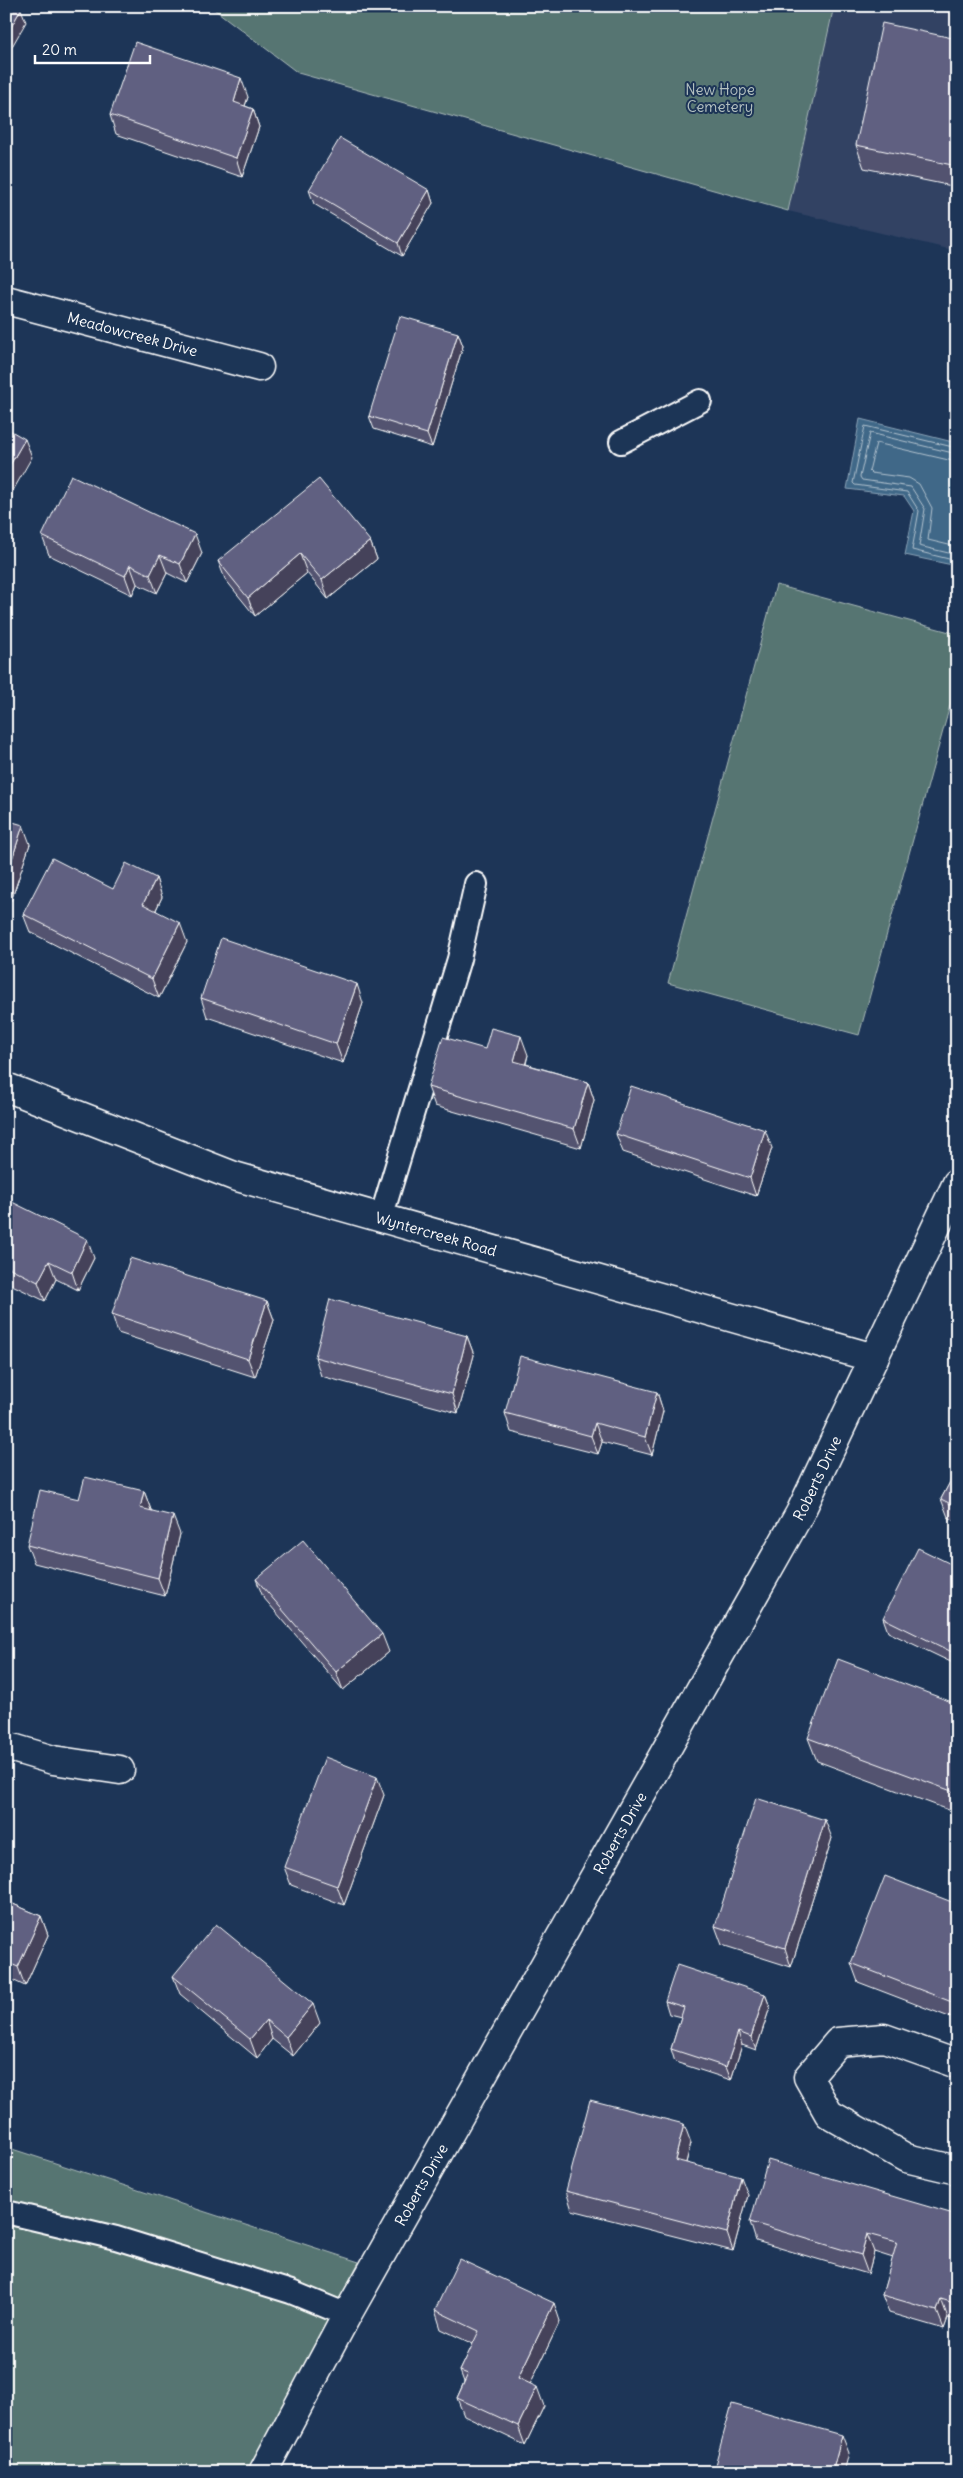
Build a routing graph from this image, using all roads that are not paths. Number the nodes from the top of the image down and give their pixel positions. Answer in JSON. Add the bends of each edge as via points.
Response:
{"nodes":[{"id":1,"x":6,"y":300,"type":"edge"},
{"id":2,"x":259,"y":367,"type":"dead end"},
{"id":3,"x":700,"y":401,"type":"dead end"},
{"id":4,"x":621,"y":442,"type":"dead end"},
{"id":5,"x":476,"y":884,"type":"dead end"},
{"id":6,"x":6,"y":1087,"type":"edge"},
{"id":7,"x":957,"y":1183,"type":"edge"},
{"id":8,"x":381,"y":1218,"type":"junction"},
{"id":9,"x":874,"y":1358,"type":"junction"},
{"id":10,"x":6,"y":1746,"type":"edge"},
{"id":11,"x":120,"y":1770,"type":"dead end"},
{"id":12,"x":957,"y":2064,"type":"edge"},
{"id":13,"x":957,"y":2170,"type":"edge"},
{"id":14,"x":6,"y":2212,"type":"edge"},
{"id":15,"x":347,"y":2315,"type":"junction"},
{"id":16,"x":263,"y":2472,"type":"edge"}],
"edges":[{"from":1,"to":2,"type":"street","name":"Meadowcreek Drive"},
{"from":3,"to":4,"type":"lane"},
{"from":5,"to":8,"type":"lane","via":[[459,959]]},
{"from":6,"to":8,"type":"street","name":"Wyntercreek Road","via":[[234,1176]]},
{"from":7,"to":9,"type":"street","name":"Roberts Drive"},
{"from":8,"to":9,"type":"street","name":"Wyntercreek Road"},
{"from":9,"to":15,"type":"street","name":"Roberts Drive","via":[[800,1513]]},
{"from":10,"to":11,"type":"street","via":[[53,1760]]},
{"from":12,"to":13,"type":"street","via":[[884,2038],[875,2038],[838,2042],[808,2077],[829,2114],[906,2158]]},
{"from":14,"to":15,"type":"lane","via":[[125,2241],[291,2292]]},
{"from":15,"to":16,"type":"street","name":"Roberts Drive"}]}
